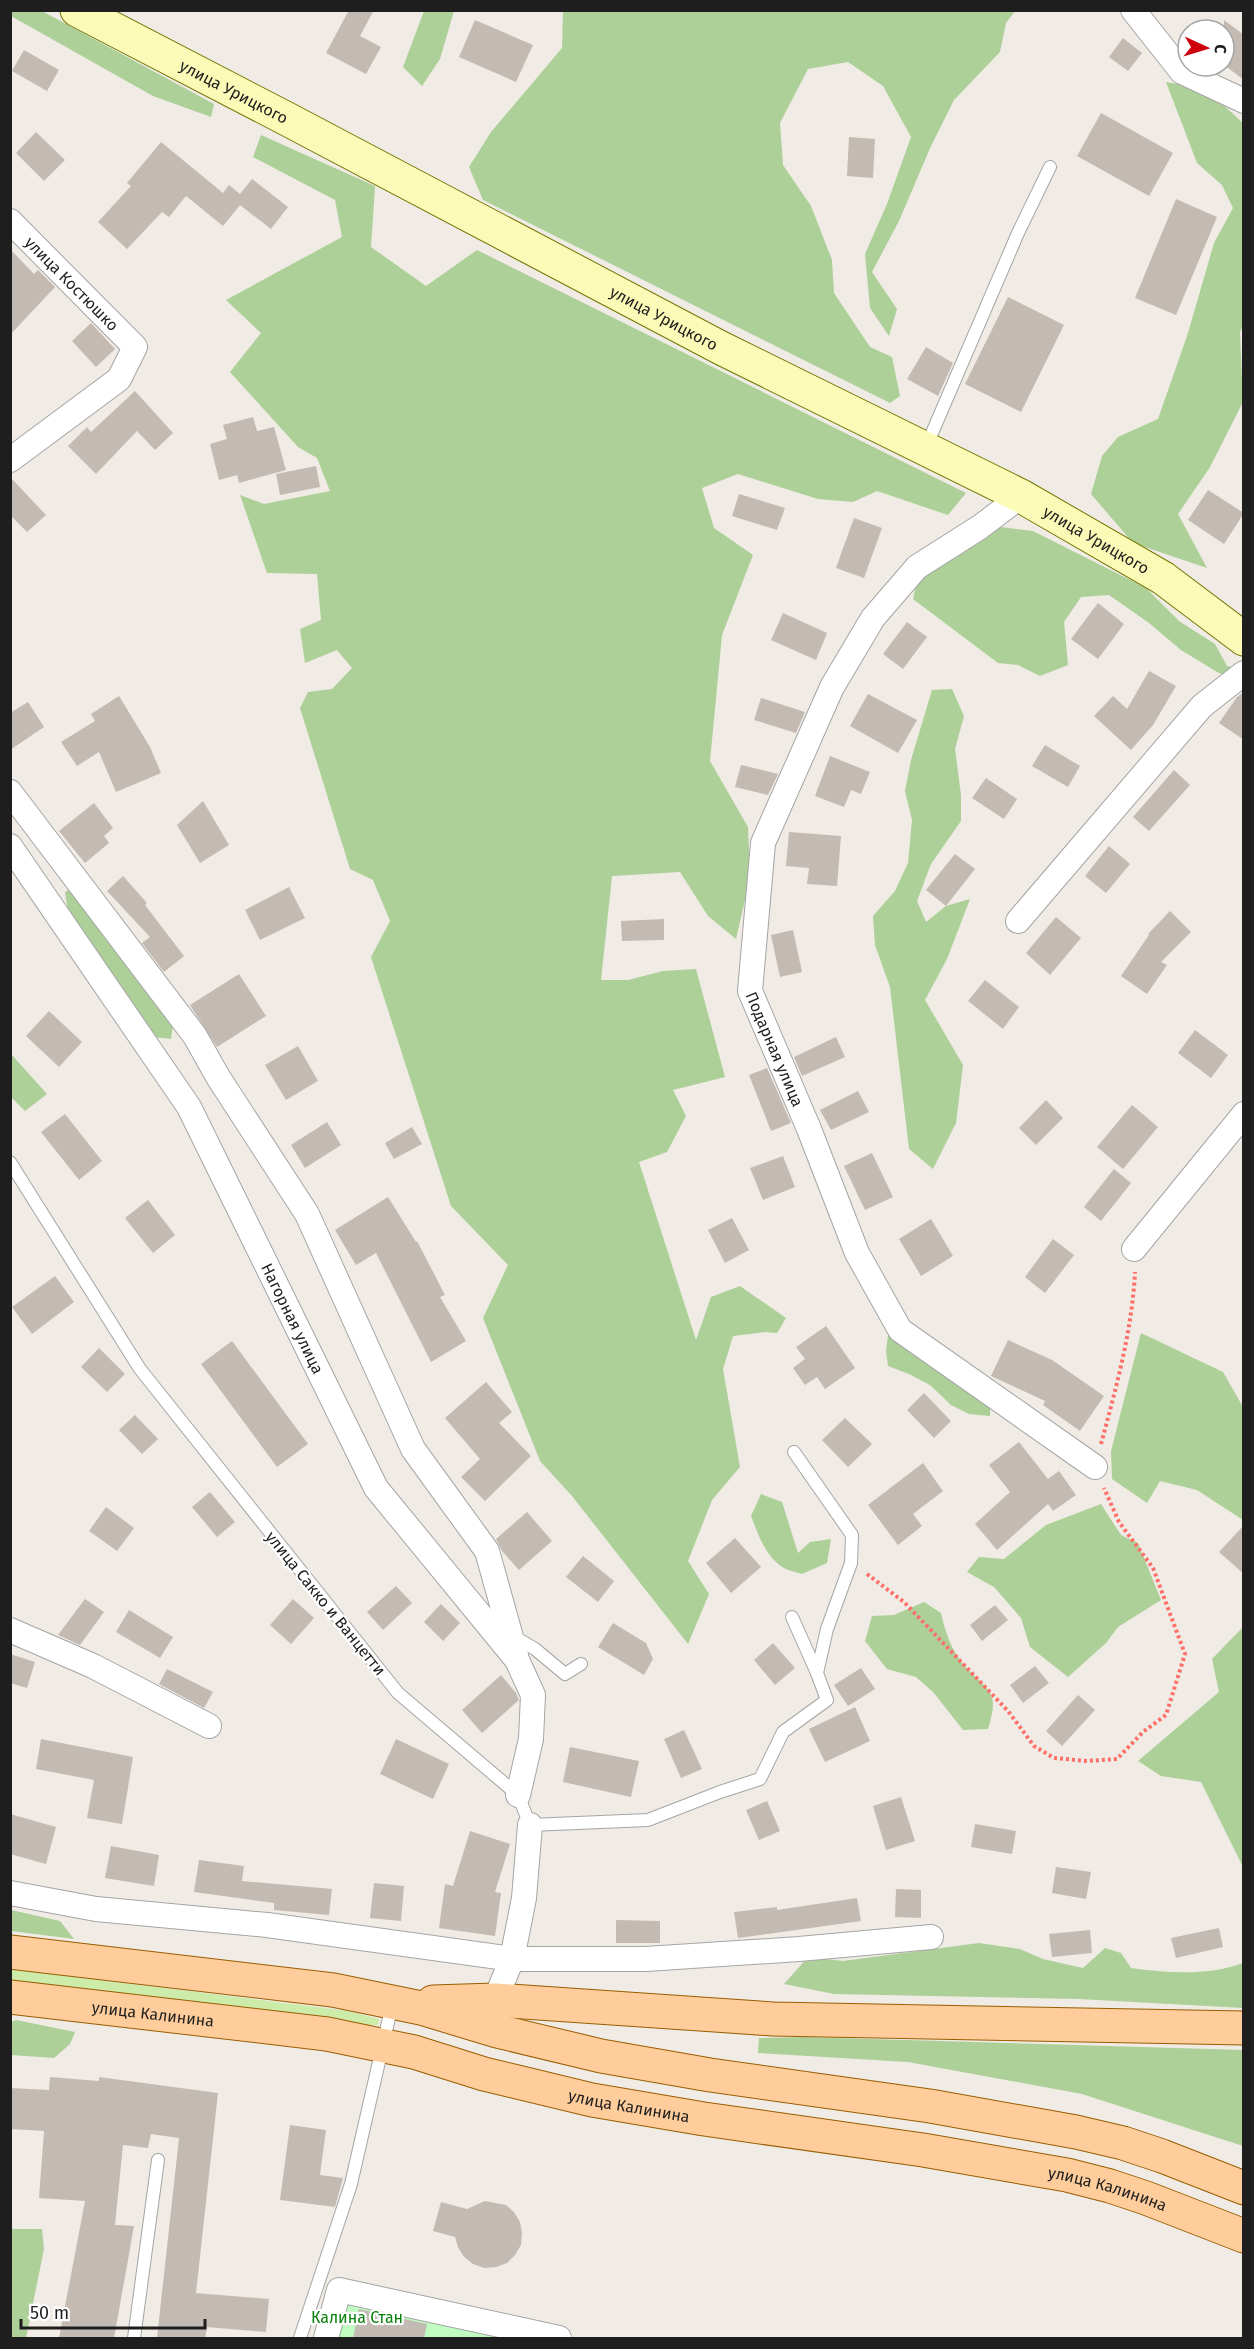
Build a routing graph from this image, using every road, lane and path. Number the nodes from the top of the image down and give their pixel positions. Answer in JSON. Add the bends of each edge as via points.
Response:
{"nodes":[{"id":1,"x":77,"y":10,"type":"edge"},
{"id":2,"x":1133,"y":10,"type":"edge"},
{"id":3,"x":1244,"y":101,"type":"edge"},
{"id":4,"x":1050,"y":167,"type":"dead end"},
{"id":5,"x":10,"y":221,"type":"edge"},
{"id":6,"x":926,"y":448,"type":"junction"},
{"id":7,"x":10,"y":460,"type":"edge"},
{"id":8,"x":1021,"y":496,"type":"junction"},
{"id":9,"x":1244,"y":639,"type":"edge"},
{"id":10,"x":1244,"y":673,"type":"edge"},
{"id":11,"x":10,"y":792,"type":"edge"},
{"id":12,"x":10,"y":846,"type":"edge"},
{"id":13,"x":1018,"y":921,"type":"dead end"},
{"id":14,"x":1244,"y":1114,"type":"edge"},
{"id":15,"x":10,"y":1162,"type":"edge"},
{"id":16,"x":1134,"y":1249,"type":"joint"},
{"id":17,"x":794,"y":1452,"type":"dead end"},
{"id":18,"x":1095,"y":1467,"type":"junction"},
{"id":19,"x":851,"y":1563,"type":"junction"},
{"id":20,"x":792,"y":1617,"type":"dead end"},
{"id":21,"x":10,"y":1630,"type":"edge"},
{"id":22,"x":512,"y":1635,"type":"junction"},
{"id":23,"x":517,"y":1660,"type":"junction"},
{"id":24,"x":581,"y":1664,"type":"dead end"},
{"id":25,"x":817,"y":1673,"type":"junction"},
{"id":26,"x":209,"y":1726,"type":"dead end"},
{"id":27,"x":518,"y":1795,"type":"junction"},
{"id":28,"x":530,"y":1825,"type":"junction"},
{"id":29,"x":10,"y":1893,"type":"edge"},
{"id":30,"x":931,"y":1937,"type":"dead end"},
{"id":31,"x":10,"y":1952,"type":"edge"},
{"id":32,"x":512,"y":1959,"type":"junction"},
{"id":33,"x":10,"y":1997,"type":"edge"},
{"id":34,"x":495,"y":2000,"type":"junction"},
{"id":35,"x":398,"y":2002,"type":"junction"},
{"id":36,"x":1244,"y":2028,"type":"edge"},
{"id":37,"x":384,"y":2045,"type":"junction"},
{"id":38,"x":158,"y":2160,"type":"dead end"},
{"id":39,"x":1244,"y":2188,"type":"edge"},
{"id":40,"x":1244,"y":2236,"type":"edge"},
{"id":41,"x":134,"y":2338,"type":"edge"},
{"id":42,"x":300,"y":2338,"type":"edge"},
{"id":43,"x":326,"y":2338,"type":"edge"},
{"id":44,"x":559,"y":2338,"type":"edge"}],
"edges":[{"from":1,"to":6,"type":"main road","name":"улица Урицкого","via":[[721,348]]},
{"from":2,"to":3,"type":"street","via":[[1182,72]]},
{"from":4,"to":6,"type":"lane"},
{"from":5,"to":7,"type":"street","name":"улица Костюшко","via":[[135,347],[119,379]]},
{"from":6,"to":8,"type":"main road","name":"улица Урицкого"},
{"from":8,"to":9,"type":"main road","name":"улица Урицкого","via":[[1163,578]]},
{"from":8,"to":18,"type":"street","name":"Подарная улица","via":[[917,567],[873,618],[832,687],[763,843],[750,991],[857,1253],[900,1330]]},
{"from":10,"to":13,"type":"street","via":[[1202,706]]},
{"from":11,"to":22,"type":"street","via":[[195,1036],[307,1214],[412,1449],[488,1551]]},
{"from":12,"to":23,"type":"street","name":"Нагорная улица","via":[[189,1107],[376,1488]]},
{"from":14,"to":16,"type":"street"},
{"from":15,"to":27,"type":"lane","name":"улица Сакко и Ванцетти","via":[[140,1369],[390,1684]]},
{"from":16,"to":18,"type":"path","via":[[1135,1275],[1128,1326]]},
{"from":17,"to":19,"type":"lane","via":[[852,1535]]},
{"from":18,"to":19,"type":"path","via":[[1119,1522],[1153,1568],[1185,1654],[1166,1715],[1117,1759],[1054,1758],[1034,1746],[1008,1711],[904,1602]]},
{"from":19,"to":25,"type":"lane","via":[[827,1629]]},
{"from":20,"to":25,"type":"lane"},
{"from":21,"to":26,"type":"street","via":[[93,1666]]},
{"from":22,"to":23,"type":"street"},
{"from":22,"to":24,"type":"lane","via":[[565,1674]]},
{"from":23,"to":27,"type":"street","name":"Нагорная улица","via":[[533,1695],[531,1739]]},
{"from":25,"to":28,"type":"lane","via":[[827,1700],[783,1732],[760,1779],[648,1820]]},
{"from":27,"to":28,"type":"lane","name":"улица Сакко и Ванцетти"},
{"from":28,"to":32,"type":"street","via":[[524,1898]]},
{"from":29,"to":32,"type":"street","via":[[96,1910],[267,1925]]},
{"from":30,"to":32,"type":"street","via":[[646,1959]]},
{"from":31,"to":35,"type":"main road","via":[[333,1990]]},
{"from":32,"to":34,"type":"street"},
{"from":33,"to":37,"type":"main road","name":"улица Калинина","via":[[298,2030]]},
{"from":34,"to":35,"type":"main road"},
{"from":34,"to":36,"type":"main road","via":[[773,2019]]},
{"from":35,"to":37,"type":"lane"},
{"from":35,"to":39,"type":"main road","via":[[600,2056],[1076,2132],[1142,2150]]},
{"from":37,"to":40,"type":"main road","name":"улица Калинина","via":[[592,2100],[1067,2175],[1146,2198]]},
{"from":37,"to":42,"type":"lane","via":[[351,2184]]},
{"from":38,"to":41,"type":"lane"},
{"from":43,"to":44,"type":"street","via":[[339,2290]]}]}
